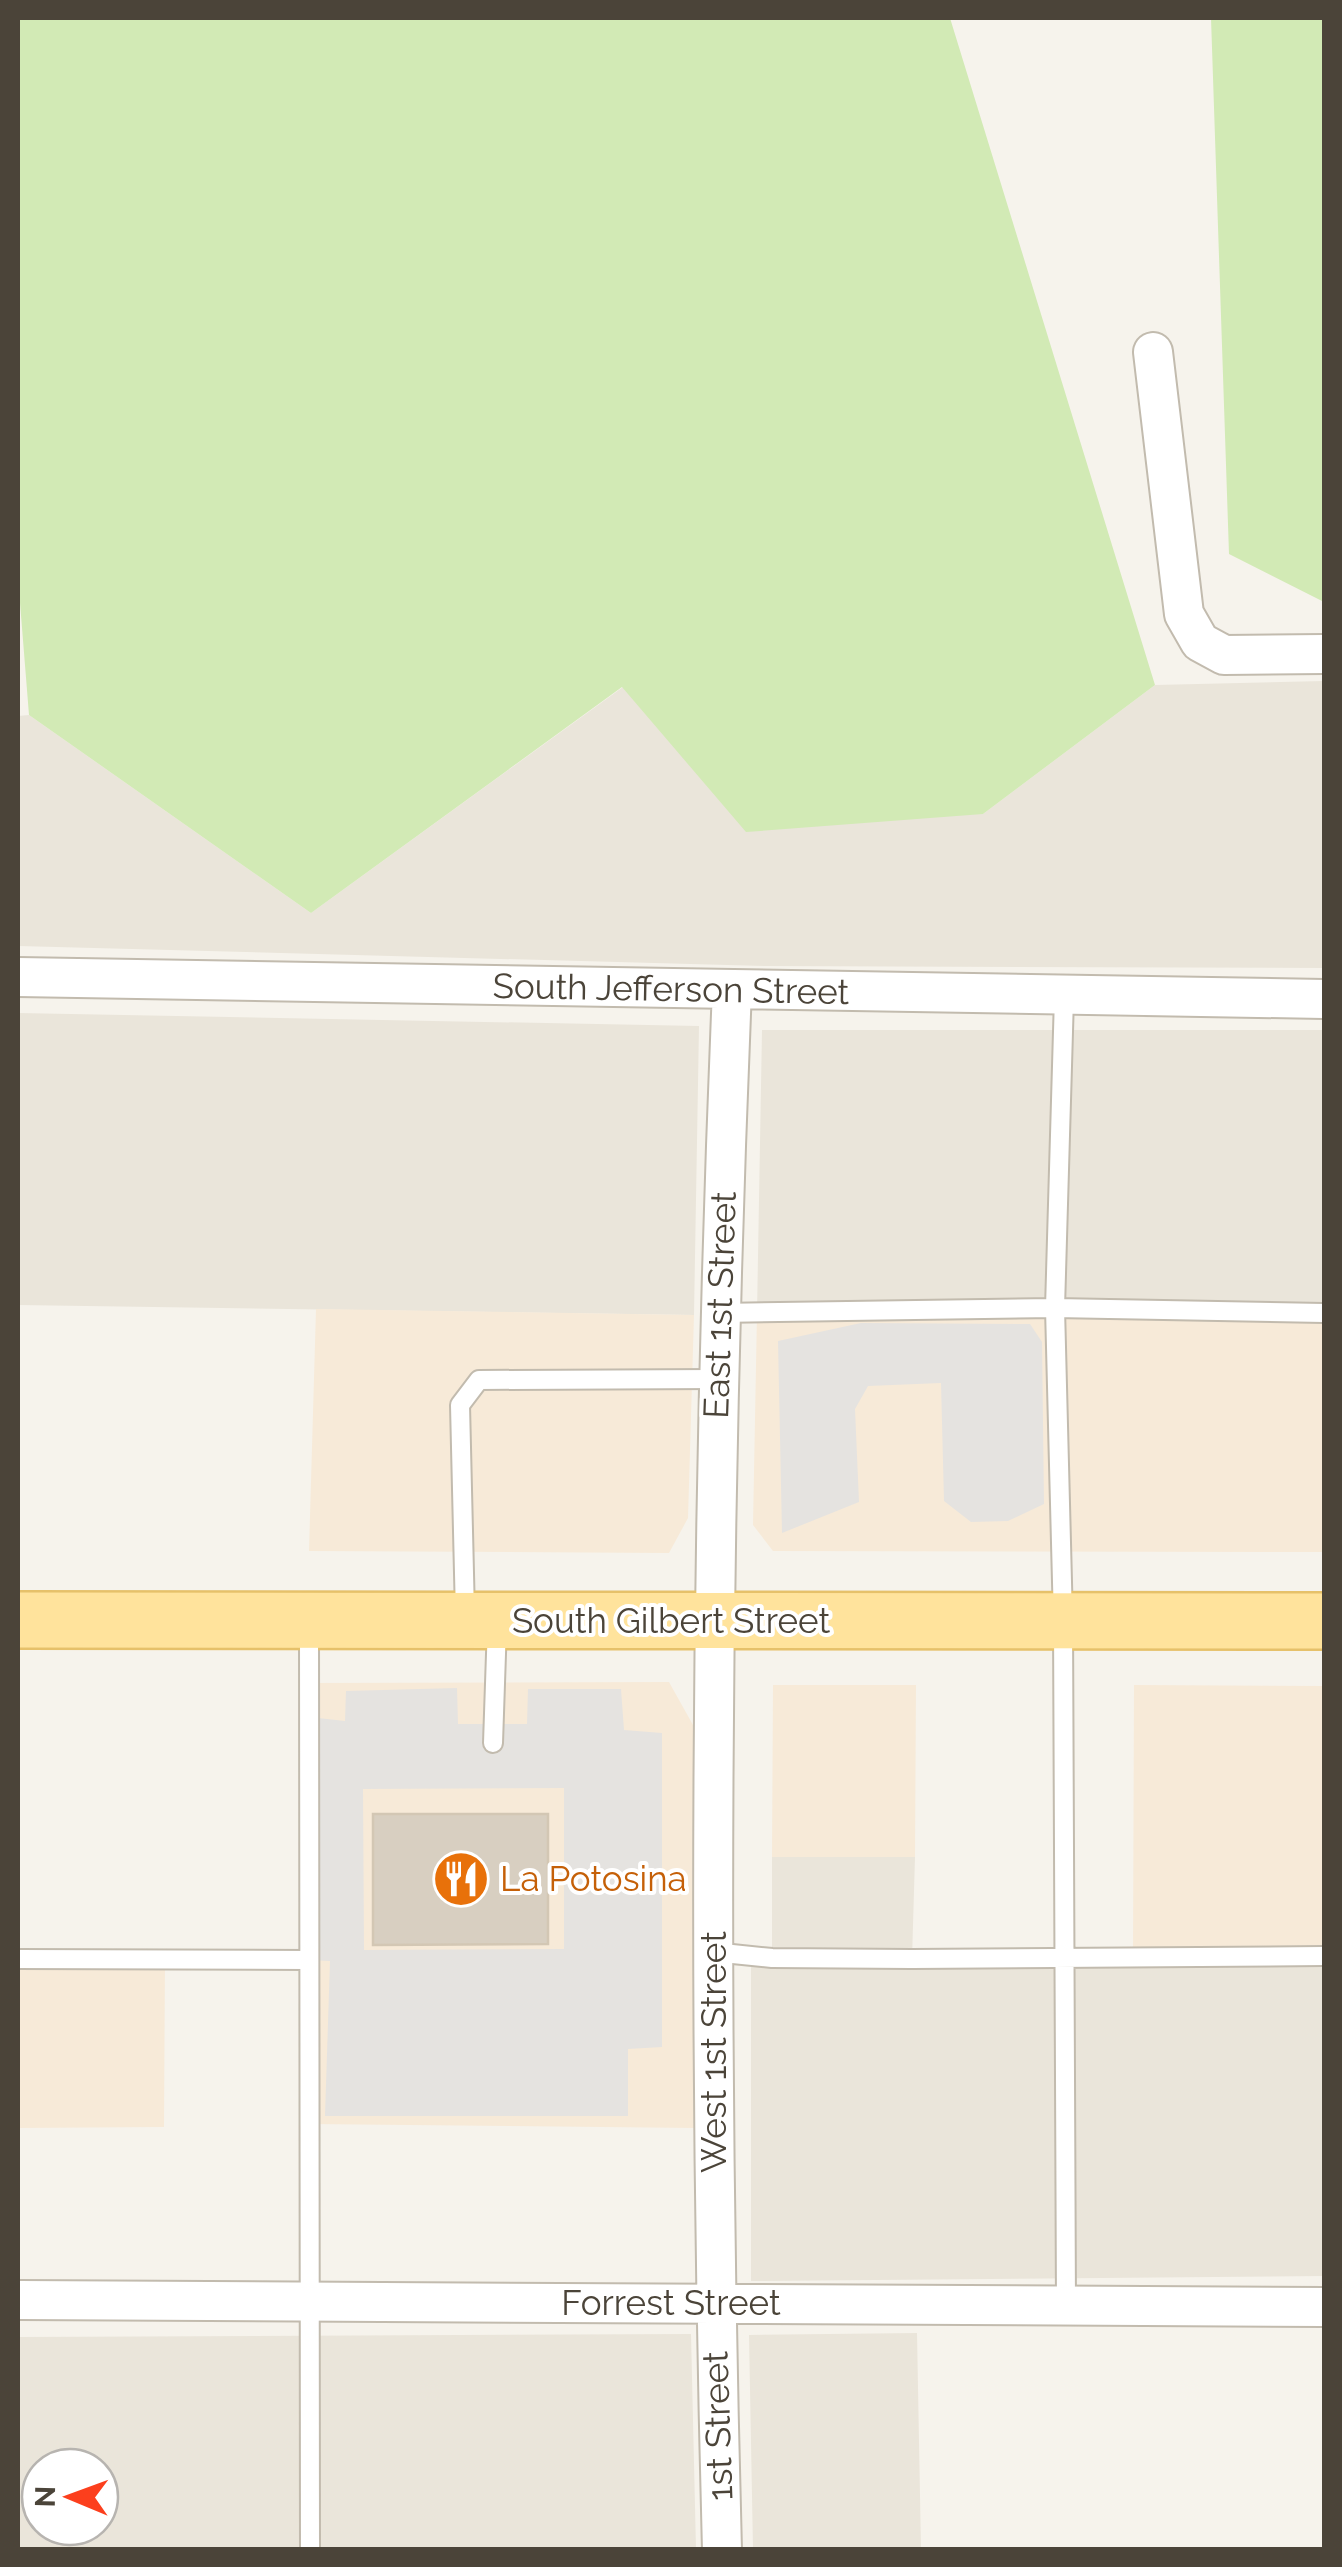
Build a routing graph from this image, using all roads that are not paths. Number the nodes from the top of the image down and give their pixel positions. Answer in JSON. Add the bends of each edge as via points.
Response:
{"nodes":[{"id":1,"x":1153,"y":352,"type":"dead end"},
{"id":2,"x":1324,"y":654,"type":"edge"},
{"id":3,"x":18,"y":977,"type":"edge"},
{"id":4,"x":732,"y":990,"type":"junction"},
{"id":5,"x":1064,"y":997,"type":"junction"},
{"id":6,"x":1324,"y":999,"type":"edge"},
{"id":7,"x":1055,"y":1308,"type":"junction"},
{"id":8,"x":718,"y":1313,"type":"junction"},
{"id":9,"x":1324,"y":1313,"type":"edge"},
{"id":10,"x":718,"y":1379,"type":"junction"},
{"id":11,"x":310,"y":1619,"type":"junction"},
{"id":12,"x":18,"y":1620,"type":"edge"},
{"id":13,"x":481,"y":1621,"type":"junction"},
{"id":14,"x":712,"y":1621,"type":"junction"},
{"id":15,"x":1063,"y":1621,"type":"junction"},
{"id":16,"x":1324,"y":1621,"type":"edge"},
{"id":17,"x":493,"y":1744,"type":"dead end"},
{"id":18,"x":713,"y":1952,"type":"junction"},
{"id":19,"x":1324,"y":1956,"type":"edge"},
{"id":20,"x":18,"y":1959,"type":"edge"},
{"id":21,"x":308,"y":1960,"type":"junction"},
{"id":22,"x":1063,"y":1960,"type":"junction"},
{"id":23,"x":18,"y":2300,"type":"edge"},
{"id":24,"x":307,"y":2302,"type":"junction"},
{"id":25,"x":715,"y":2303,"type":"junction"},
{"id":26,"x":1066,"y":2305,"type":"junction"},
{"id":27,"x":1324,"y":2307,"type":"edge"},
{"id":28,"x":310,"y":2550,"type":"edge"},
{"id":29,"x":722,"y":2550,"type":"edge"}],
"edges":[{"from":1,"to":2,"type":"street","via":[[1184,614],[1200,642],[1224,655]]},
{"from":3,"to":4,"type":"street","name":"South Jefferson Street"},
{"from":4,"to":5,"type":"street","name":"South Jefferson Street"},
{"from":4,"to":8,"type":"street","name":"East 1st Street"},
{"from":5,"to":6,"type":"street","name":"South Jefferson Street"},
{"from":5,"to":7,"type":"lane"},
{"from":7,"to":8,"type":"lane"},
{"from":7,"to":9,"type":"lane"},
{"from":7,"to":15,"type":"lane"},
{"from":8,"to":10,"type":"street","name":"East 1st Street"},
{"from":10,"to":13,"type":"lane","via":[[479,1380],[460,1404]]},
{"from":10,"to":14,"type":"street","name":"East 1st Street"},
{"from":11,"to":12,"type":"main road","name":"South Gilbert Street"},
{"from":11,"to":13,"type":"main road","name":"South Gilbert Street"},
{"from":11,"to":21,"type":"lane"},
{"from":13,"to":14,"type":"main road","name":"South Gilbert Street"},
{"from":13,"to":17,"type":"lane"},
{"from":14,"to":15,"type":"main road","name":"South Gilbert Street"},
{"from":14,"to":18,"type":"street","name":"West 1st Street"},
{"from":15,"to":16,"type":"main road","name":"South Gilbert Street"},
{"from":15,"to":22,"type":"lane"},
{"from":18,"to":22,"type":"lane"},
{"from":18,"to":25,"type":"street","name":"West 1st Street"},
{"from":19,"to":22,"type":"lane"},
{"from":20,"to":21,"type":"lane"},
{"from":21,"to":24,"type":"lane"},
{"from":22,"to":26,"type":"lane"},
{"from":23,"to":24,"type":"street","name":"Forrest Street"},
{"from":24,"to":25,"type":"street","name":"Forrest Street"},
{"from":24,"to":28,"type":"lane"},
{"from":25,"to":26,"type":"street","name":"Forrest Street"},
{"from":25,"to":29,"type":"street","name":"1st Street"},
{"from":26,"to":27,"type":"street","name":"Forrest Street"}]}
